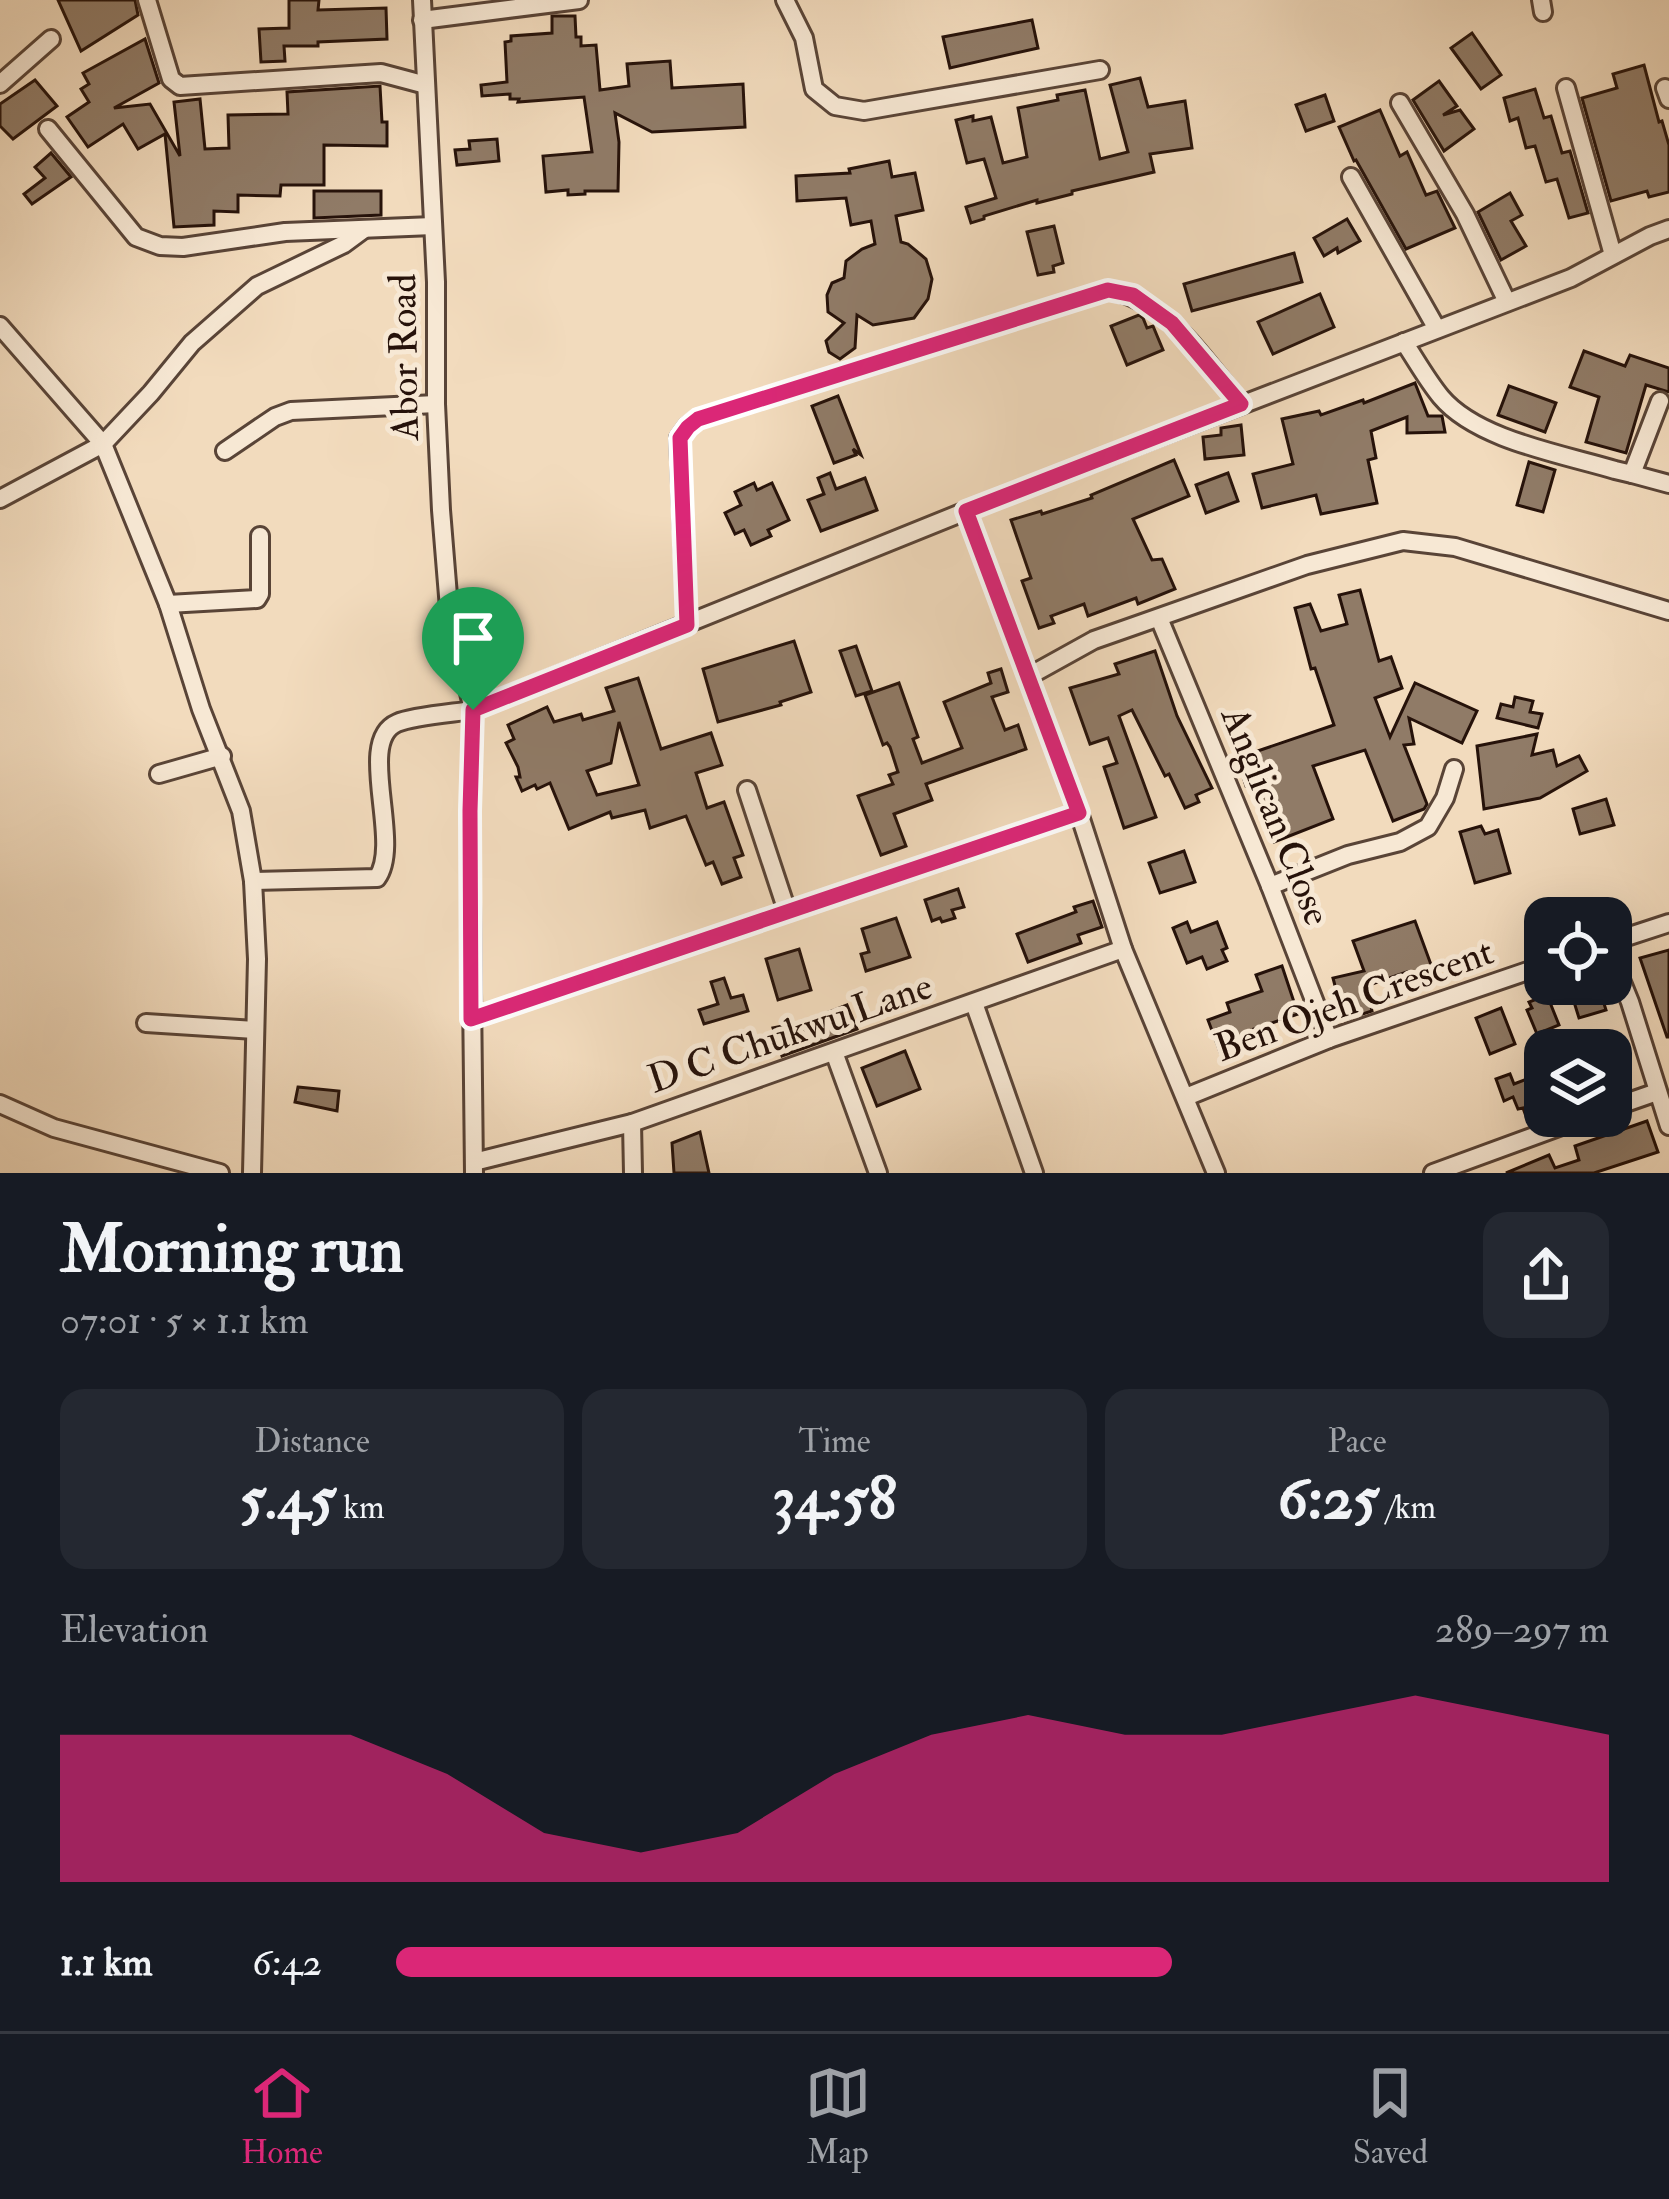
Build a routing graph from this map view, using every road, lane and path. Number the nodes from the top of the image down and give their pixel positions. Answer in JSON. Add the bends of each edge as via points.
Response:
{"nodes":[{"id":1,"x":147,"y":0,"type":"edge"},
{"id":2,"x":422,"y":0,"type":"edge"},
{"id":3,"x":579,"y":0,"type":"edge"},
{"id":4,"x":784,"y":0,"type":"edge"},
{"id":5,"x":422,"y":20,"type":"junction"},
{"id":6,"x":52,"y":39,"type":"dead end"},
{"id":7,"x":1100,"y":70,"type":"dead end"},
{"id":8,"x":0,"y":84,"type":"edge"},
{"id":9,"x":426,"y":85,"type":"junction"},
{"id":10,"x":1566,"y":88,"type":"dead end"},
{"id":11,"x":1400,"y":103,"type":"dead end"},
{"id":12,"x":48,"y":129,"type":"dead end"},
{"id":13,"x":1352,"y":177,"type":"dead end"},
{"id":14,"x":433,"y":226,"type":"junction"},
{"id":15,"x":1669,"y":229,"type":"edge"},
{"id":16,"x":363,"y":230,"type":"junction"},
{"id":17,"x":1613,"y":255,"type":"junction"},
{"id":18,"x":1507,"y":302,"type":"junction"},
{"id":19,"x":0,"y":326,"type":"edge"},
{"id":20,"x":1437,"y":329,"type":"junction"},
{"id":21,"x":1404,"y":341,"type":"junction"},
{"id":22,"x":1660,"y":401,"type":"dead end"},
{"id":23,"x":436,"y":404,"type":"junction"},
{"id":24,"x":1241,"y":404,"type":"junction"},
{"id":25,"x":104,"y":444,"type":"junction"},
{"id":26,"x":225,"y":451,"type":"dead end"},
{"id":27,"x":1632,"y":474,"type":"junction"},
{"id":28,"x":1669,"y":484,"type":"edge"},
{"id":29,"x":0,"y":499,"type":"edge"},
{"id":30,"x":966,"y":511,"type":"junction"},
{"id":31,"x":260,"y":536,"type":"dead end"},
{"id":32,"x":168,"y":604,"type":"junction"},
{"id":33,"x":1669,"y":611,"type":"edge"},
{"id":34,"x":1159,"y":618,"type":"junction"},
{"id":35,"x":687,"y":625,"type":"junction"},
{"id":36,"x":1029,"y":676,"type":"junction"},
{"id":37,"x":473,"y":710,"type":"junction"},
{"id":38,"x":222,"y":756,"type":"junction"},
{"id":39,"x":1454,"y":769,"type":"dead end"},
{"id":40,"x":159,"y":775,"type":"dead end"},
{"id":41,"x":747,"y":790,"type":"dead end"},
{"id":42,"x":1079,"y":813,"type":"junction"},
{"id":43,"x":253,"y":881,"type":"junction"},
{"id":44,"x":1270,"y":886,"type":"junction"},
{"id":45,"x":787,"y":911,"type":"junction"},
{"id":46,"x":1669,"y":923,"type":"edge"},
{"id":47,"x":1632,"y":935,"type":"edge"},
{"id":48,"x":1123,"y":949,"type":"junction"},
{"id":49,"x":1524,"y":972,"type":"edge"},
{"id":50,"x":974,"y":1003,"type":"junction"},
{"id":51,"x":1631,"y":1005,"type":"edge"},
{"id":52,"x":471,"y":1019,"type":"junction"},
{"id":53,"x":146,"y":1023,"type":"dead end"},
{"id":54,"x":256,"y":1030,"type":"junction"},
{"id":55,"x":1329,"y":1039,"type":"junction"},
{"id":56,"x":835,"y":1052,"type":"junction"},
{"id":57,"x":1657,"y":1092,"type":"junction"},
{"id":58,"x":1186,"y":1097,"type":"junction"},
{"id":59,"x":1632,"y":1101,"type":"edge"},
{"id":60,"x":0,"y":1105,"type":"edge"},
{"id":61,"x":1666,"y":1119,"type":"edge"},
{"id":62,"x":632,"y":1123,"type":"junction"},
{"id":63,"x":1532,"y":1137,"type":"edge"},
{"id":64,"x":474,"y":1167,"type":"edge"},
{"id":65,"x":220,"y":1173,"type":"edge"},
{"id":66,"x":252,"y":1173,"type":"edge"},
{"id":67,"x":632,"y":1173,"type":"edge"},
{"id":68,"x":878,"y":1173,"type":"edge"},
{"id":69,"x":1034,"y":1173,"type":"edge"},
{"id":70,"x":1216,"y":1173,"type":"edge"},
{"id":71,"x":1433,"y":1173,"type":"edge"}],
"edges":[{"from":1,"to":9,"type":"street","via":[[180,86],[381,73]]},
{"from":2,"to":5,"type":"street","name":"Abor Road"},
{"from":3,"to":5,"type":"street"},
{"from":4,"to":7,"type":"street","via":[[804,38],[814,89],[835,106],[864,111]]},
{"from":5,"to":9,"type":"street","name":"Abor Road"},
{"from":6,"to":8,"type":"street"},
{"from":9,"to":14,"type":"street","name":"Abor Road"},
{"from":10,"to":17,"type":"street"},
{"from":11,"to":18,"type":"street"},
{"from":12,"to":16,"type":"street","via":[[136,237],[160,246]]},
{"from":13,"to":20,"type":"street"},
{"from":14,"to":16,"type":"street"},
{"from":14,"to":23,"type":"street","name":"Abor Road"},
{"from":15,"to":17,"type":"street"},
{"from":16,"to":25,"type":"street","via":[[257,286],[192,343]]},
{"from":17,"to":18,"type":"street"},
{"from":18,"to":20,"type":"street"},
{"from":19,"to":25,"type":"street"},
{"from":20,"to":21,"type":"street"},
{"from":21,"to":24,"type":"street"},
{"from":21,"to":27,"type":"street","via":[[1443,399],[1469,421]]},
{"from":22,"to":27,"type":"street"},
{"from":23,"to":26,"type":"street","via":[[291,411]]},
{"from":23,"to":37,"type":"street","name":"Abor Road","via":[[449,608]]},
{"from":24,"to":30,"type":"street"},
{"from":24,"to":35,"type":"street","via":[[1172,323],[1133,295],[1108,290],[698,419],[680,438]]},
{"from":25,"to":29,"type":"street"},
{"from":25,"to":32,"type":"street"},
{"from":27,"to":28,"type":"street"},
{"from":30,"to":35,"type":"street"},
{"from":30,"to":36,"type":"street"},
{"from":31,"to":32,"type":"street","via":[[257,599]]},
{"from":32,"to":38,"type":"street"},
{"from":33,"to":34,"type":"street","via":[[1455,548],[1402,541]]},
{"from":34,"to":36,"type":"street","via":[[1094,640]]},
{"from":34,"to":44,"type":"street","name":"Anglican Close"},
{"from":35,"to":37,"type":"street"},
{"from":36,"to":42,"type":"street"},
{"from":37,"to":43,"type":"street","via":[[396,723],[380,741],[385,847],[377,878]]},
{"from":37,"to":52,"type":"street","name":"Abor Road"},
{"from":38,"to":40,"type":"street"},
{"from":38,"to":43,"type":"street"},
{"from":39,"to":44,"type":"street","via":[[1428,827]]},
{"from":41,"to":45,"type":"street"},
{"from":42,"to":45,"type":"street"},
{"from":42,"to":48,"type":"street"},
{"from":43,"to":54,"type":"street"},
{"from":44,"to":55,"type":"street","name":"Anglican Close"},
{"from":45,"to":52,"type":"street"},
{"from":46,"to":47,"type":"street"},
{"from":48,"to":50,"type":"street","name":"D C Chukwu Lane"},
{"from":48,"to":58,"type":"street"},
{"from":49,"to":55,"type":"street","name":"Ben Ojeh Crescent"},
{"from":50,"to":56,"type":"street","name":"D C Chukwu Lane"},
{"from":50,"to":69,"type":"street"},
{"from":51,"to":57,"type":"street"},
{"from":52,"to":64,"type":"street","name":"Abor Road"},
{"from":53,"to":54,"type":"street"},
{"from":54,"to":66,"type":"street"},
{"from":55,"to":58,"type":"street","name":"Ben Ojeh Crescent"},
{"from":56,"to":62,"type":"street","name":"D C Chukwu Lane"},
{"from":56,"to":68,"type":"street"},
{"from":57,"to":59,"type":"street"},
{"from":57,"to":61,"type":"street"},
{"from":58,"to":70,"type":"street"},
{"from":60,"to":65,"type":"street","via":[[54,1128]]},
{"from":62,"to":64,"type":"street","name":"D C Chukwu Lane"},
{"from":62,"to":67,"type":"street"},
{"from":63,"to":71,"type":"street"}]}
